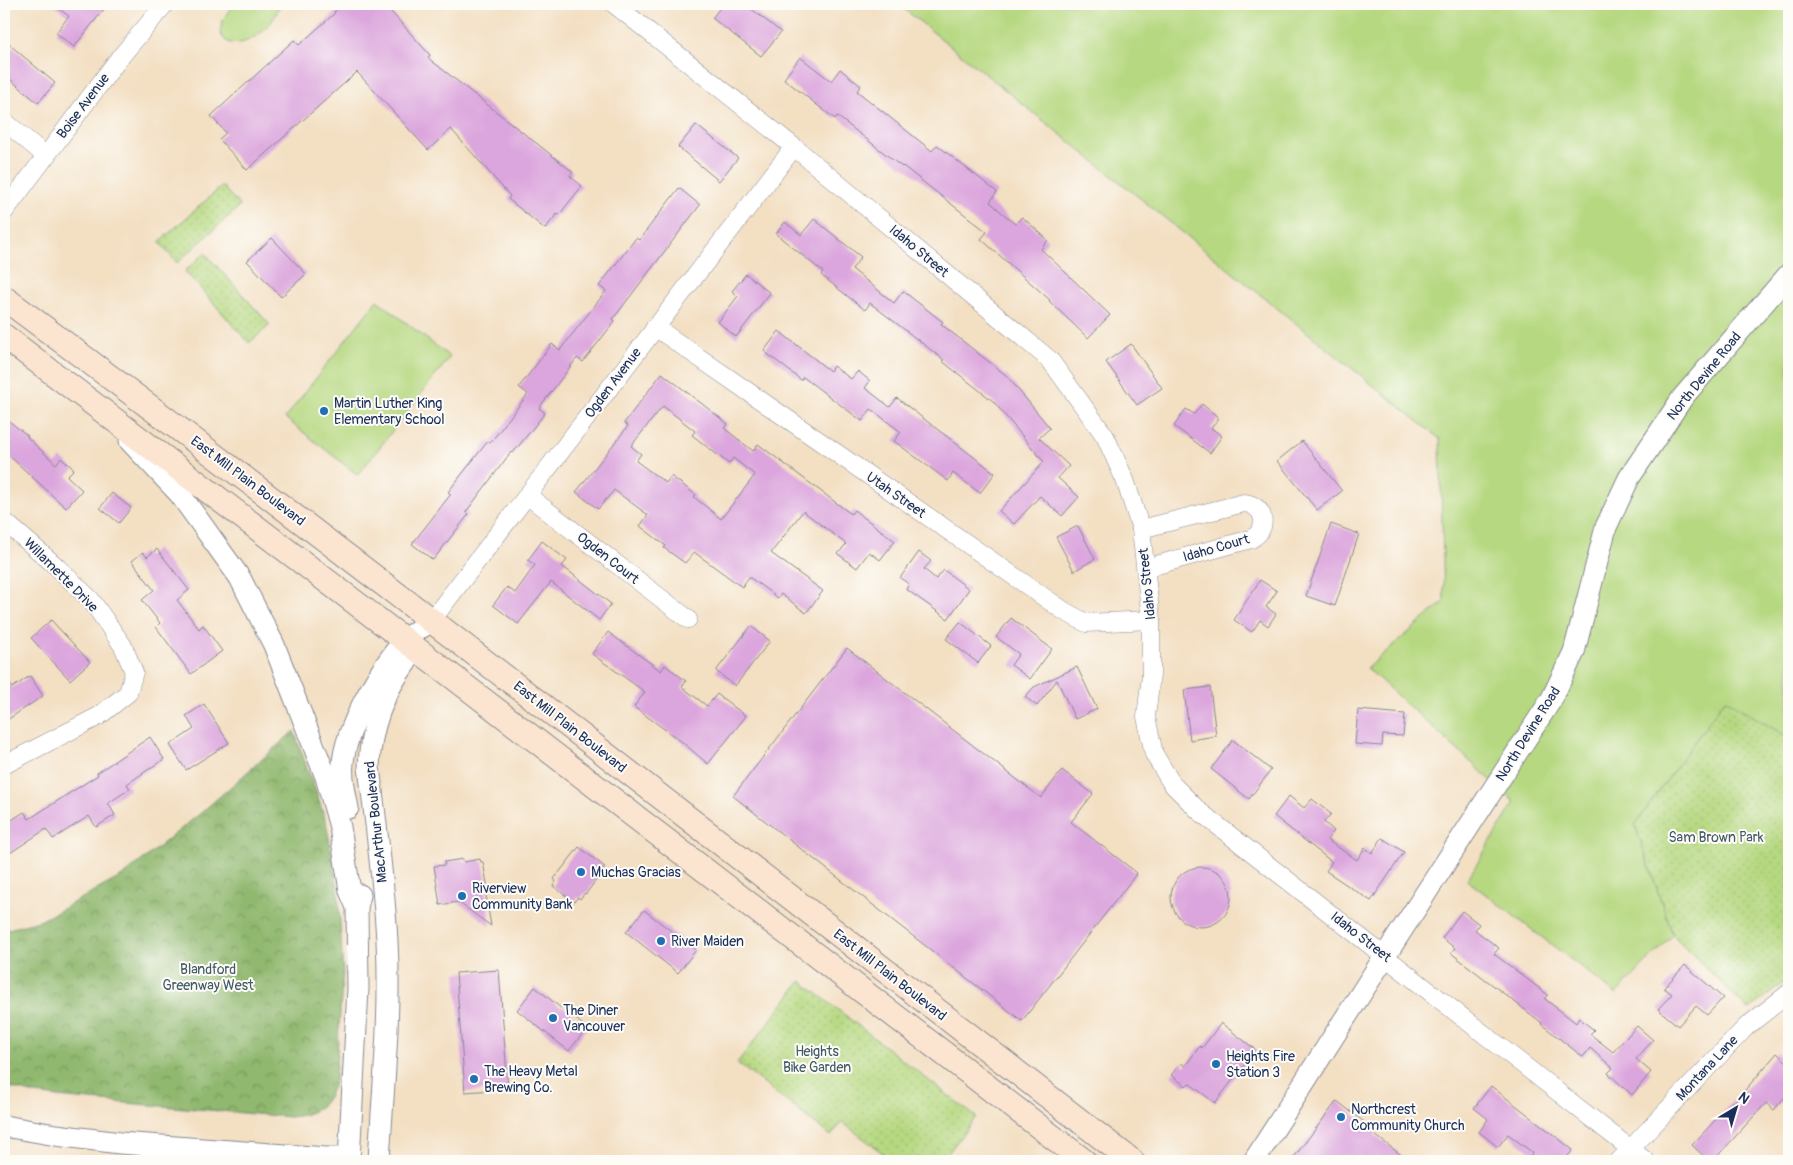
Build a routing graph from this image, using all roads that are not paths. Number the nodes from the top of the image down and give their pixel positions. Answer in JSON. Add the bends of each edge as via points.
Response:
{"nodes":[{"id":1,"x":614,"y":4,"type":"edge"},
{"id":2,"x":160,"y":5,"type":"edge"},
{"id":3,"x":4,"y":121,"type":"edge"},
{"id":4,"x":794,"y":147,"type":"junction"},
{"id":5,"x":46,"y":156,"type":"junction"},
{"id":6,"x":4,"y":212,"type":"edge"},
{"id":7,"x":1789,"y":274,"type":"edge"},
{"id":8,"x":4,"y":298,"type":"edge"},
{"id":9,"x":655,"y":327,"type":"junction"},
{"id":10,"x":4,"y":336,"type":"edge"},
{"id":11,"x":97,"y":406,"type":"junction"},
{"id":12,"x":528,"y":496,"type":"junction"},
{"id":13,"x":4,"y":521,"type":"edge"},
{"id":14,"x":1141,"y":529,"type":"junction"},
{"id":15,"x":1146,"y":568,"type":"junction"},
{"id":16,"x":688,"y":619,"type":"dead end"},
{"id":17,"x":1151,"y":620,"type":"junction"},
{"id":18,"x":431,"y":621,"type":"junction"},
{"id":19,"x":410,"y":645,"type":"junction"},
{"id":20,"x":4,"y":765,"type":"edge"},
{"id":21,"x":357,"y":907,"type":"junction"},
{"id":22,"x":777,"y":926,"type":"junction"},
{"id":23,"x":1384,"y":956,"type":"junction"},
{"id":24,"x":911,"y":991,"type":"junction"},
{"id":25,"x":1789,"y":993,"type":"edge"},
{"id":26,"x":918,"y":1034,"type":"junction"},
{"id":27,"x":1070,"y":1113,"type":"junction"},
{"id":28,"x":4,"y":1126,"type":"edge"},
{"id":29,"x":1625,"y":1156,"type":"edge"},
{"id":30,"x":349,"y":1160,"type":"edge"},
{"id":31,"x":379,"y":1161,"type":"edge"},
{"id":32,"x":1084,"y":1161,"type":"edge"},
{"id":33,"x":1132,"y":1161,"type":"edge"},
{"id":34,"x":1254,"y":1161,"type":"edge"},
{"id":35,"x":1646,"y":1161,"type":"edge"}],
"edges":[{"from":1,"to":4,"type":"street","name":"Idaho Street"},
{"from":2,"to":5,"type":"street","name":"Boise Avenue"},
{"from":3,"to":5,"type":"street"},
{"from":4,"to":9,"type":"street","name":"Ogden Avenue"},
{"from":4,"to":14,"type":"street","name":"Idaho Street","via":[[1050,360],[1105,436],[1125,480]]},
{"from":5,"to":6,"type":"street","name":"Boise Avenue"},
{"from":7,"to":23,"type":"street","name":"North Devine Road","via":[[1683,398],[1629,478],[1606,527],[1574,652],[1551,700]]},
{"from":8,"to":18,"type":"main road","name":"East Mill Plain Boulevard"},
{"from":9,"to":12,"type":"street","name":"Ogden Avenue"},
{"from":9,"to":17,"type":"street","name":"Utah Street","via":[[1064,612],[1086,623]]},
{"from":10,"to":11,"type":"main road","name":"East Mill Plain Boulevard"},
{"from":11,"to":19,"type":"main road","name":"East Mill Plain Boulevard"},
{"from":11,"to":21,"type":"street","via":[[179,493],[240,578],[274,645],[329,784],[340,827],[350,891]]},
{"from":12,"to":16,"type":"street","name":"Ogden Court"},
{"from":12,"to":18,"type":"street","name":"Ogden Avenue"},
{"from":13,"to":20,"type":"street","name":"Willamette Drive","via":[[91,600],[123,646],[134,672],[128,693],[99,716]]},
{"from":14,"to":15,"type":"street","name":"Idaho Street"},
{"from":14,"to":15,"type":"street","name":"Idaho Court","via":[[1244,503],[1255,506],[1263,521],[1260,532],[1251,539]]},
{"from":15,"to":17,"type":"street","name":"Idaho Street"},
{"from":17,"to":23,"type":"street","name":"Idaho Street","via":[[1151,675],[1146,717],[1154,754],[1172,784],[1199,811]]},
{"from":18,"to":19,"type":"street","name":"MacArthur Boulevard"},
{"from":18,"to":24,"type":"main road","name":"East Mill Plain Boulevard"},
{"from":19,"to":21,"type":"street","name":"MacArthur Boulevard","via":[[377,680],[360,709],[343,762],[345,793],[362,889]]},
{"from":19,"to":22,"type":"main road","name":"East Mill Plain Boulevard"},
{"from":19,"to":31,"type":"street","name":"MacArthur Boulevard","via":[[385,695],[375,724],[369,767],[387,942],[388,986]]},
{"from":21,"to":30,"type":"street","name":"MacArthur Boulevard","via":[[358,988]]},
{"from":22,"to":24,"type":"main road","via":[[790,918],[876,981]]},
{"from":22,"to":26,"type":"main road","name":"East Mill Plain Boulevard"},
{"from":23,"to":29,"type":"street","name":"Idaho Street"},
{"from":23,"to":34,"type":"street","name":"North Devine Road"},
{"from":24,"to":27,"type":"main road","name":"East Mill Plain Boulevard"},
{"from":25,"to":29,"type":"street","name":"Montana Lane","via":[[1746,1027]]},
{"from":26,"to":27,"type":"main road","via":[[930,1028],[940,1031],[1036,1104]]},
{"from":26,"to":32,"type":"main road","name":"East Mill Plain Boulevard"},
{"from":27,"to":33,"type":"main road","name":"East Mill Plain Boulevard"},
{"from":28,"to":30,"type":"street","via":[[120,1143]]},
{"from":29,"to":35,"type":"street","name":"Idaho Street"}]}
